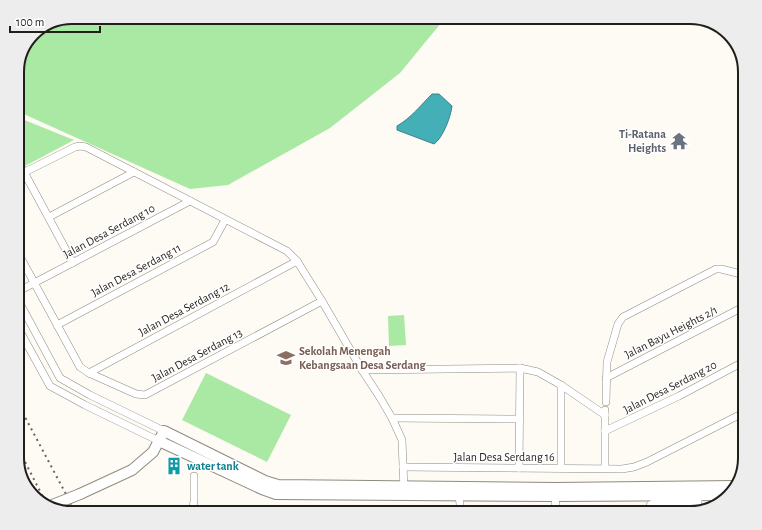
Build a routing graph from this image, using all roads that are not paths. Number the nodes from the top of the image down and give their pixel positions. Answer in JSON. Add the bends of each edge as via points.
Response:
{"nodes":[{"id":1,"x":25,"y":172,"type":"joint"},
{"id":2,"x":134,"y":172,"type":"junction"},
{"id":3,"x":190,"y":201,"type":"junction"},
{"id":4,"x":49,"y":217,"type":"junction"},
{"id":5,"x":225,"y":220,"type":"junction"},
{"id":6,"x":24,"y":262,"type":"edge"},
{"id":7,"x":73,"y":262,"type":"junction"},
{"id":8,"x":293,"y":262,"type":"junction"},
{"id":9,"x":738,"y":273,"type":"edge"},
{"id":10,"x":36,"y":282,"type":"junction"},
{"id":11,"x":24,"y":288,"type":"edge"},
{"id":12,"x":322,"y":301,"type":"junction"},
{"id":13,"x":738,"y":310,"type":"edge"},
{"id":14,"x":24,"y":311,"type":"edge"},
{"id":15,"x":57,"y":325,"type":"junction"},
{"id":16,"x":24,"y":339,"type":"edge"},
{"id":17,"x":738,"y":365,"type":"edge"},
{"id":18,"x":520,"y":368,"type":"junction"},
{"id":19,"x":362,"y":370,"type":"junction"},
{"id":20,"x":89,"y":373,"type":"junction"},
{"id":21,"x":606,"y":378,"type":"junction"},
{"id":22,"x":561,"y":385,"type":"junction"},
{"id":23,"x":605,"y":409,"type":"junction"},
{"id":24,"x":738,"y":416,"type":"edge"},
{"id":25,"x":392,"y":418,"type":"junction"},
{"id":26,"x":519,"y":419,"type":"junction"},
{"id":27,"x":164,"y":431,"type":"junction"},
{"id":28,"x":604,"y":431,"type":"junction"},
{"id":29,"x":159,"y":441,"type":"junction"},
{"id":30,"x":403,"y":467,"type":"junction"},
{"id":31,"x":519,"y":468,"type":"junction"},
{"id":32,"x":561,"y":468,"type":"junction"},
{"id":33,"x":605,"y":468,"type":"junction"},
{"id":34,"x":194,"y":476,"type":"dead end"},
{"id":35,"x":729,"y":486,"type":"edge"},
{"id":36,"x":404,"y":491,"type":"junction"},
{"id":37,"x":555,"y":492,"type":"junction"},
{"id":38,"x":458,"y":495,"type":"junction"},
{"id":39,"x":720,"y":495,"type":"edge"},
{"id":40,"x":698,"y":496,"type":"junction"},
{"id":41,"x":57,"y":503,"type":"edge"},
{"id":42,"x":193,"y":506,"type":"edge"},
{"id":43,"x":459,"y":506,"type":"edge"},
{"id":44,"x":556,"y":506,"type":"edge"},
{"id":45,"x":650,"y":506,"type":"edge"}],
"edges":[{"from":1,"to":2,"type":"street","via":[[80,146]]},
{"from":1,"to":4,"type":"street"},
{"from":2,"to":3,"type":"street"},
{"from":2,"to":4,"type":"street"},
{"from":3,"to":5,"type":"street"},
{"from":3,"to":7,"type":"street","name":"Jalan Desa Serdang 10"},
{"from":4,"to":7,"type":"street"},
{"from":5,"to":8,"type":"street","via":[[287,251]]},
{"from":5,"to":15,"type":"street","name":"Jalan Desa Serdang 11","via":[[213,242]]},
{"from":6,"to":10,"type":"street"},
{"from":7,"to":10,"type":"street","name":"Jalan Desa Serdang 10"},
{"from":8,"to":12,"type":"street"},
{"from":8,"to":20,"type":"street","name":"Jalan Desa Serdang 12"},
{"from":9,"to":21,"type":"street","via":[[716,269],[623,317],[618,324],[607,362]]},
{"from":10,"to":11,"type":"street","name":"Jalan Desa Serdang 10"},
{"from":10,"to":15,"type":"street"},
{"from":12,"to":19,"type":"street"},
{"from":12,"to":20,"type":"street","name":"Jalan Desa Serdang 13","via":[[145,395],[136,394]]},
{"from":13,"to":21,"type":"street","name":"Jalan Bayu Heights 2/1"},
{"from":14,"to":27,"type":"street","via":[[60,378]]},
{"from":15,"to":20,"type":"street","name":"Jalan Desa Serdang 13","via":[[80,367]]},
{"from":16,"to":29,"type":"street","via":[[50,386]]},
{"from":17,"to":28,"type":"street","name":"Jalan Desa Serdang 20"},
{"from":18,"to":19,"type":"street"},
{"from":18,"to":22,"type":"street","via":[[538,372]]},
{"from":18,"to":26,"type":"street"},
{"from":19,"to":25,"type":"street"},
{"from":21,"to":23,"type":"street"},
{"from":22,"to":23,"type":"street"},
{"from":22,"to":32,"type":"street"},
{"from":23,"to":28,"type":"street"},
{"from":24,"to":33,"type":"street","name":"Jalan Desa Serdang 16","via":[[647,462],[622,469]]},
{"from":25,"to":26,"type":"street"},
{"from":25,"to":30,"type":"street","via":[[402,440]]},
{"from":26,"to":31,"type":"street"},
{"from":27,"to":29,"type":"street"},
{"from":27,"to":36,"type":"street","via":[[278,485]]},
{"from":28,"to":33,"type":"street"},
{"from":29,"to":36,"type":"street","via":[[276,494]]},
{"from":29,"to":41,"type":"street","bridge":true,"via":[[153,452],[132,470]]},
{"from":30,"to":31,"type":"street","name":"Jalan Desa Serdang 16"},
{"from":30,"to":36,"type":"street"},
{"from":31,"to":32,"type":"street","name":"Jalan Desa Serdang 16"},
{"from":32,"to":33,"type":"street","name":"Jalan Desa Serdang 16"},
{"from":34,"to":42,"type":"street"},
{"from":35,"to":37,"type":"street"},
{"from":36,"to":37,"type":"street"},
{"from":36,"to":38,"type":"street"},
{"from":37,"to":38,"type":"street"},
{"from":37,"to":40,"type":"street"},
{"from":37,"to":44,"type":"street"},
{"from":38,"to":43,"type":"street"},
{"from":39,"to":40,"type":"street"},
{"from":40,"to":45,"type":"street","via":[[698,503],[654,503]]}]}
